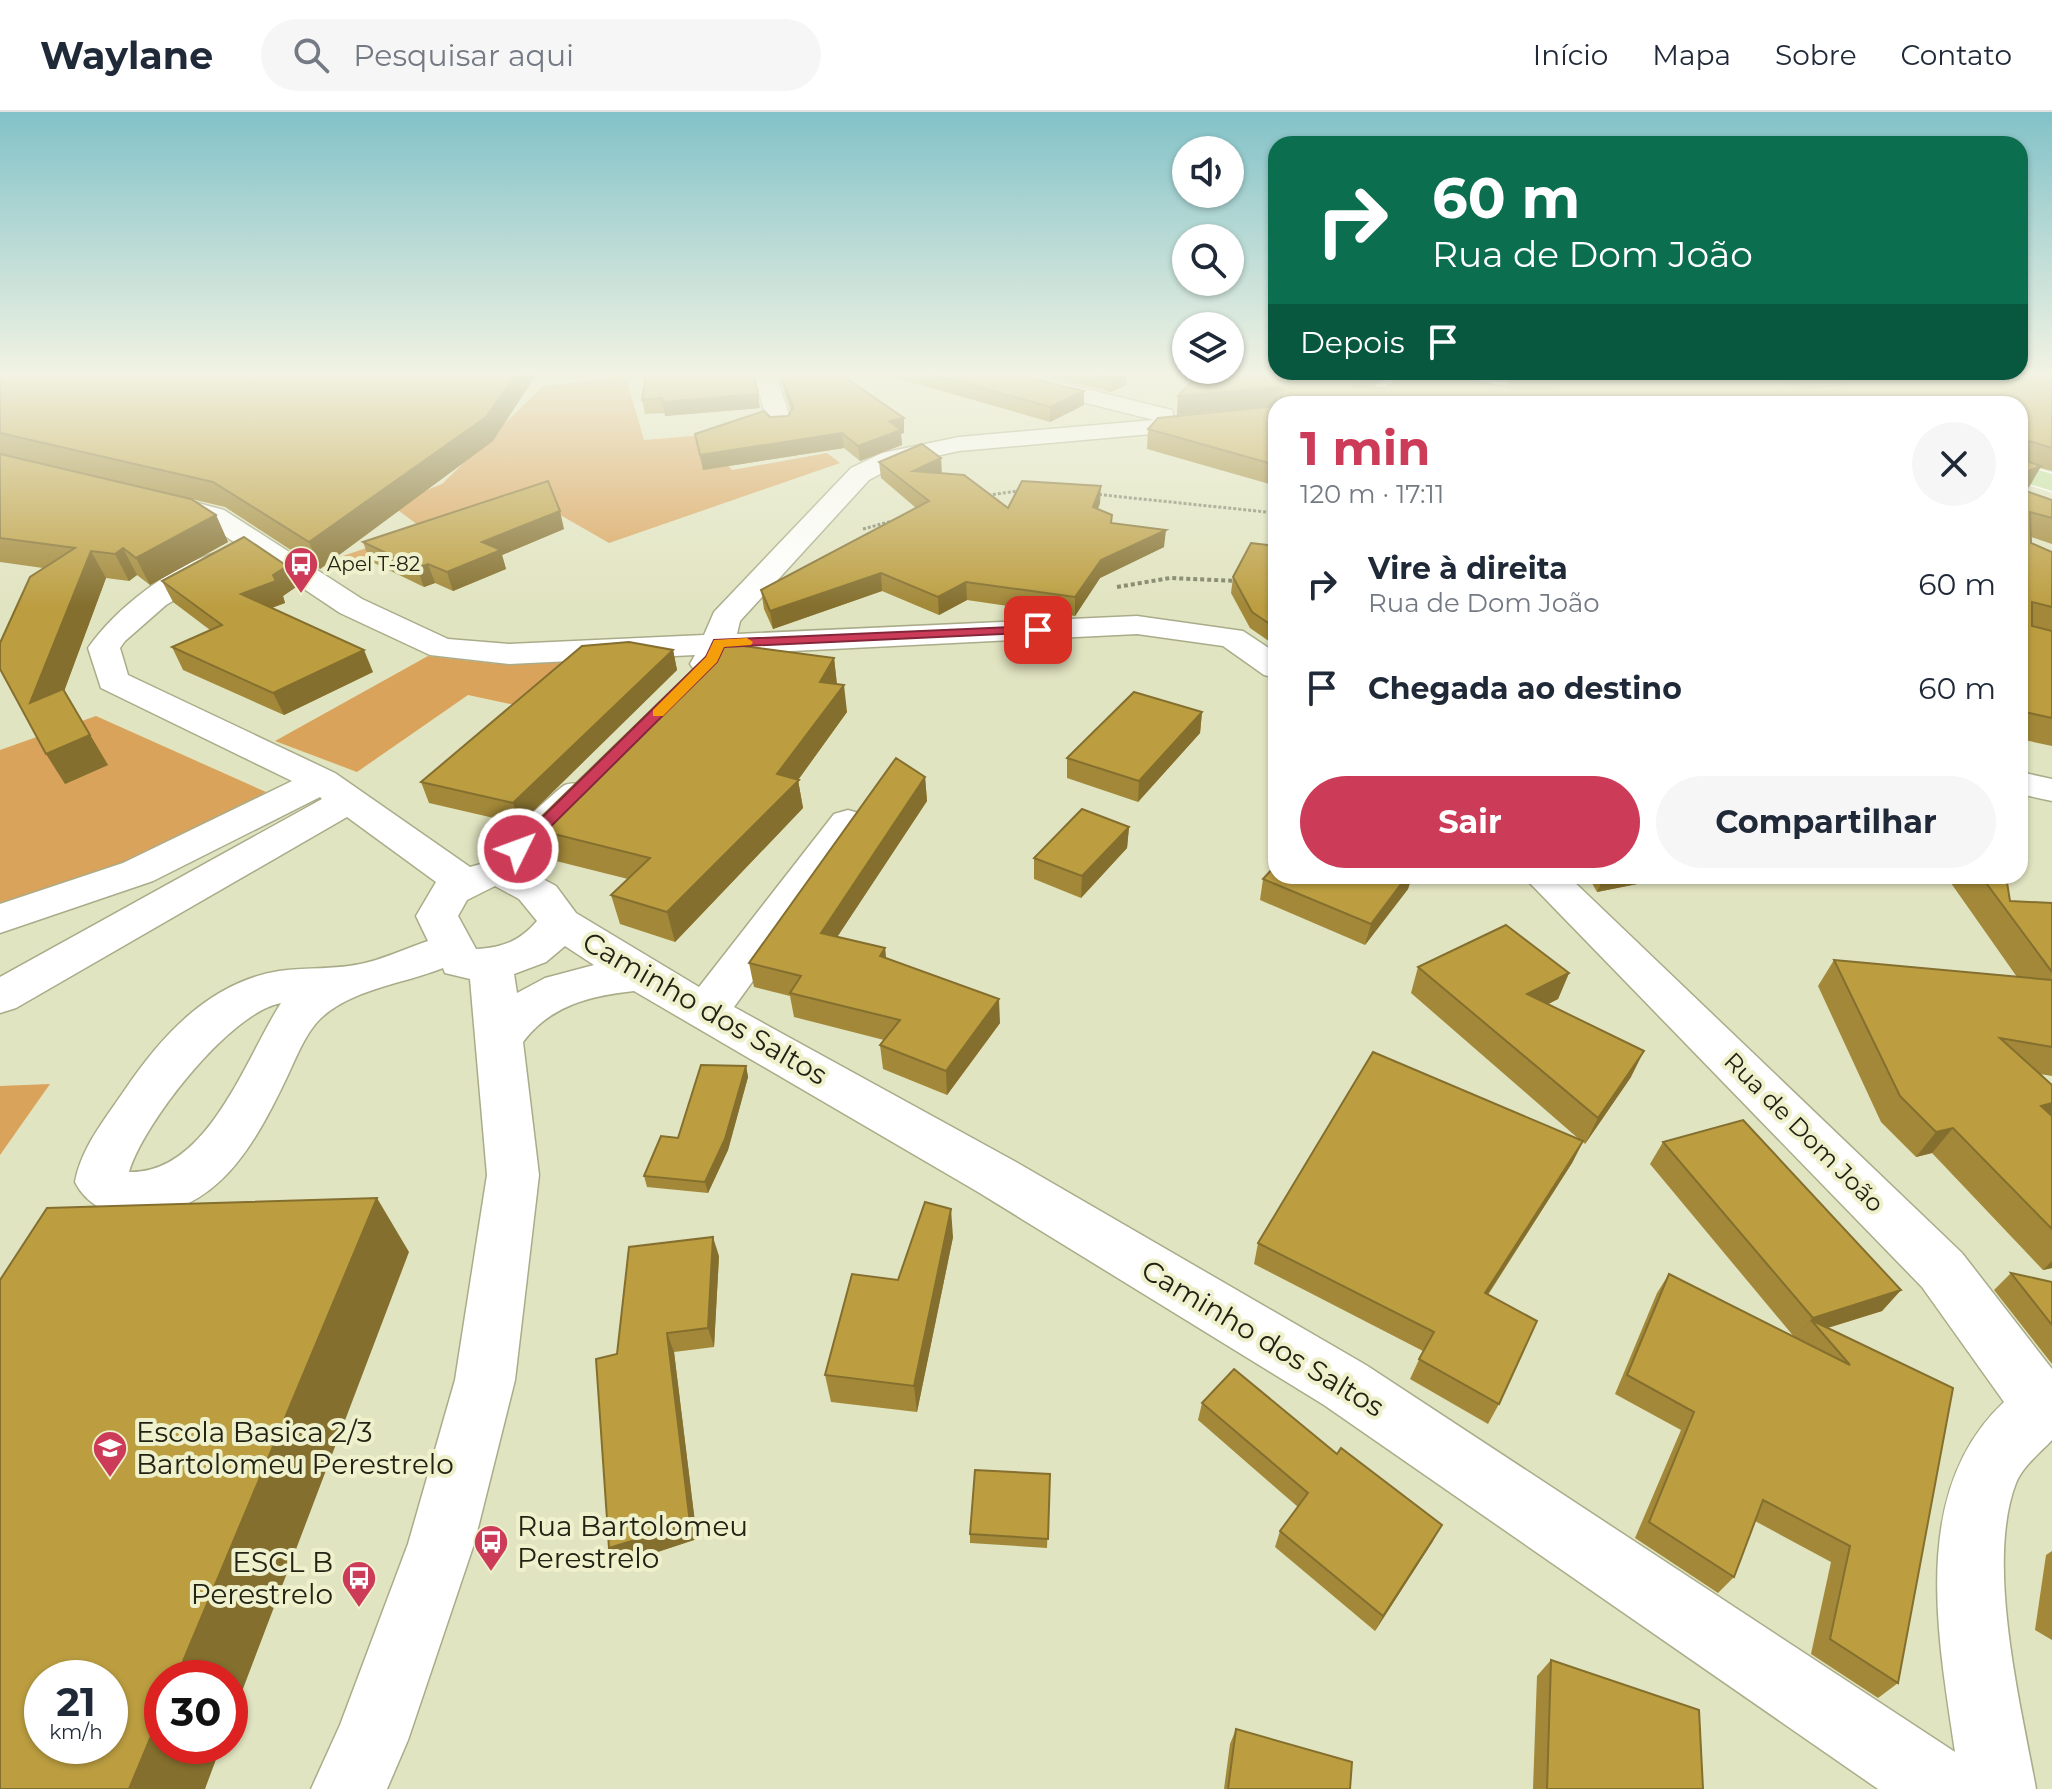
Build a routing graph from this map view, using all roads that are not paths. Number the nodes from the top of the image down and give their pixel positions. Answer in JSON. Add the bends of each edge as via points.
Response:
{"nodes":[{"id":1,"x":925,"y":450,"type":"edge"},
{"id":2,"x":2028,"y":475,"type":"edge"},
{"id":3,"x":2052,"y":483,"type":"edge"},
{"id":4,"x":137,"y":495,"type":"edge"},
{"id":5,"x":253,"y":543,"type":"junction"},
{"id":6,"x":718,"y":643,"type":"junction"},
{"id":7,"x":1268,"y":663,"type":"edge"},
{"id":8,"x":679,"y":693,"type":"edge"},
{"id":9,"x":600,"y":771,"type":"edge"},
{"id":10,"x":336,"y":790,"type":"junction"},
{"id":11,"x":848,"y":822,"type":"edge"},
{"id":12,"x":464,"y":871,"type":"junction"},
{"id":13,"x":1552,"y":884,"type":"edge"},
{"id":14,"x":0,"y":919,"type":"edge"},
{"id":15,"x":559,"y":922,"type":"junction"},
{"id":16,"x":472,"y":956,"type":"junction"},
{"id":17,"x":641,"y":975,"type":"junction"},
{"id":18,"x":336,"y":984,"type":"junction"},
{"id":19,"x":0,"y":997,"type":"edge"},
{"id":20,"x":707,"y":1010,"type":"junction"},
{"id":21,"x":499,"y":1039,"type":"junction"},
{"id":22,"x":2047,"y":1406,"type":"edge"},
{"id":23,"x":349,"y":1789,"type":"edge"},
{"id":24,"x":1944,"y":1789,"type":"edge"},
{"id":25,"x":1998,"y":1789,"type":"edge"}],
"edges":[{"from":1,"to":6,"type":"street","via":[[860,474],[725,619]]},
{"from":2,"to":3,"type":"main road"},
{"from":4,"to":5,"type":"street","via":[[214,516]]},
{"from":5,"to":6,"type":"street","via":[[351,606],[442,648],[509,654]]},
{"from":5,"to":10,"type":"street","via":[[174,586],[113,632],[104,648],[113,681]]},
{"from":6,"to":7,"type":"street","via":[[1137,625],[1232,638]]},
{"from":6,"to":8,"type":"street","via":[[712,659]]},
{"from":9,"to":12,"type":"street","via":[[504,860]]},
{"from":10,"to":12,"type":"street"},
{"from":10,"to":14,"type":"street","via":[[138,872]]},
{"from":10,"to":19,"type":"street"},
{"from":11,"to":20,"type":"street"},
{"from":12,"to":15,"type":"street","via":[[512,877],[536,890]]},
{"from":12,"to":16,"type":"street","via":[[437,916]]},
{"from":13,"to":22,"type":"street","name":"Rua de Dom João","via":[[1942,1270]]},
{"from":15,"to":16,"type":"street","via":[[543,945]]},
{"from":15,"to":17,"type":"street","name":"Caminho dos Saltos"},
{"from":16,"to":18,"type":"street"},
{"from":16,"to":21,"type":"street"},
{"from":17,"to":20,"type":"street","name":"Caminho dos Saltos"},
{"from":17,"to":21,"type":"street","via":[[587,980],[549,991],[526,1007]]},
{"from":18,"to":18,"type":"street","via":[[291,983],[252,995],[219,1016],[175,1055],[104,1165],[101,1182],[115,1193],[131,1196],[186,1180],[211,1158],[244,1115],[298,1012]]},
{"from":20,"to":24,"type":"street","name":"Caminho dos Saltos","via":[[1345,1385]]},
{"from":21,"to":23,"type":"street","via":[[513,1175],[485,1380],[441,1544]]},
{"from":22,"to":25,"type":"street","via":[[1990,1465],[1970,1539],[1975,1627]]}]}
